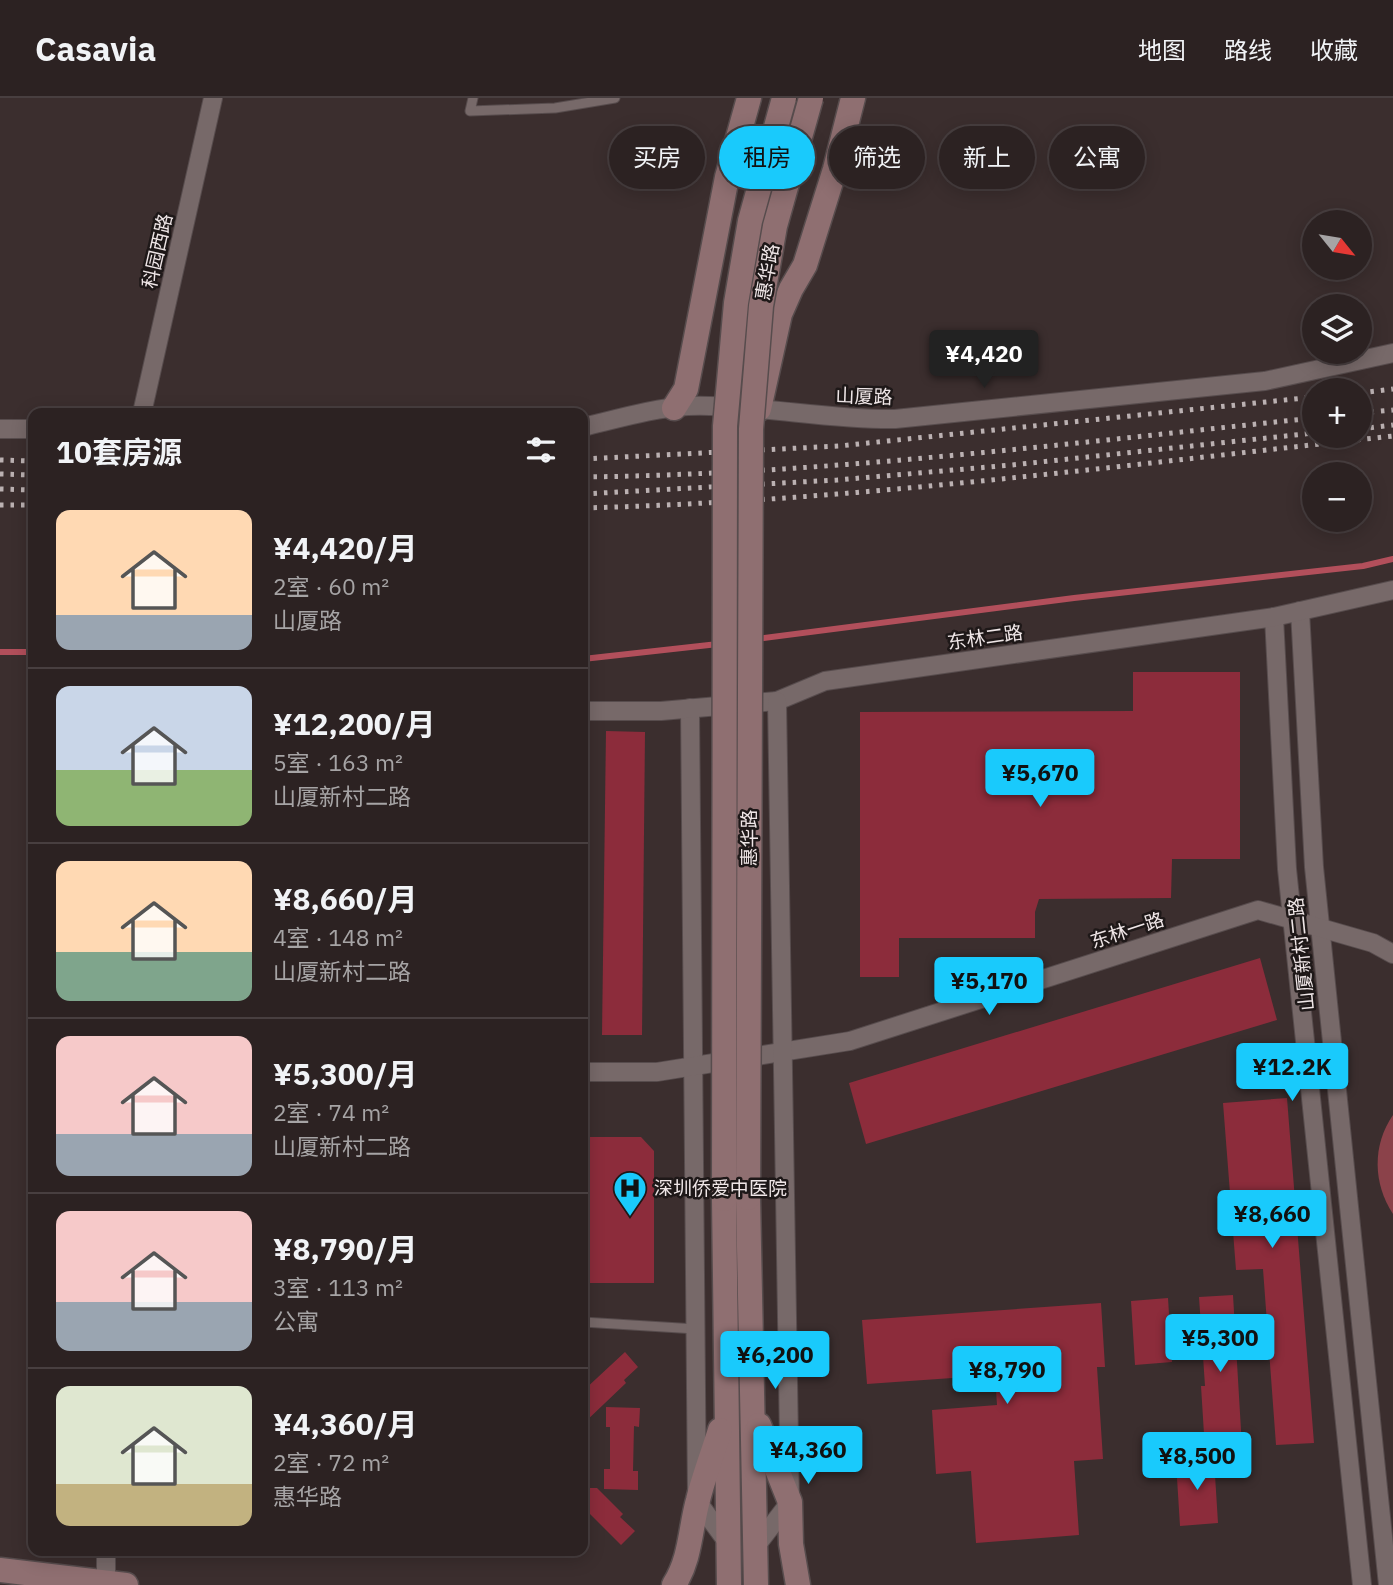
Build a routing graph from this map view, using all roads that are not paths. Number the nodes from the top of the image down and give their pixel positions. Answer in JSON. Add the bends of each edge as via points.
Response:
{"nodes":[{"id":1,"x":213,"y":98,"type":"edge"},
{"id":2,"x":473,"y":98,"type":"edge"},
{"id":3,"x":615,"y":98,"type":"edge"},
{"id":4,"x":749,"y":98,"type":"edge"},
{"id":5,"x":784,"y":98,"type":"edge"},
{"id":6,"x":811,"y":98,"type":"edge"},
{"id":7,"x":853,"y":98,"type":"edge"},
{"id":8,"x":1393,"y":353,"type":"edge"},
{"id":9,"x":143,"y":408,"type":"edge"},
{"id":10,"x":674,"y":408,"type":"junction"},
{"id":11,"x":759,"y":410,"type":"junction"},
{"id":12,"x":588,"y":426,"type":"edge"},
{"id":13,"x":0,"y":429,"type":"edge"},
{"id":14,"x":28,"y":429,"type":"edge"},
{"id":15,"x":1393,"y":590,"type":"edge"},
{"id":16,"x":1300,"y":611,"type":"junction"},
{"id":17,"x":1274,"y":617,"type":"junction"},
{"id":18,"x":777,"y":701,"type":"junction"},
{"id":19,"x":690,"y":708,"type":"junction"},
{"id":20,"x":588,"y":711,"type":"edge"},
{"id":21,"x":1292,"y":919,"type":"junction"},
{"id":22,"x":1320,"y":928,"type":"junction"},
{"id":23,"x":1393,"y":954,"type":"edge"},
{"id":24,"x":783,"y":1052,"type":"junction"},
{"id":25,"x":693,"y":1066,"type":"junction"},
{"id":26,"x":588,"y":1072,"type":"edge"},
{"id":27,"x":736,"y":1199,"type":"junction"},
{"id":28,"x":588,"y":1322,"type":"edge"},
{"id":29,"x":696,"y":1329,"type":"junction"},
{"id":30,"x":727,"y":1410,"type":"junction"},
{"id":31,"x":753,"y":1411,"type":"junction"},
{"id":32,"x":697,"y":1501,"type":"junction"},
{"id":33,"x":790,"y":1502,"type":"junction"},
{"id":34,"x":729,"y":1543,"type":"junction"},
{"id":35,"x":756,"y":1546,"type":"junction"},
{"id":36,"x":108,"y":1556,"type":"edge"},
{"id":37,"x":0,"y":1570,"type":"edge"},
{"id":38,"x":116,"y":1584,"type":"edge"},
{"id":39,"x":674,"y":1585,"type":"edge"},
{"id":40,"x":729,"y":1585,"type":"edge"},
{"id":41,"x":756,"y":1585,"type":"edge"},
{"id":42,"x":798,"y":1585,"type":"edge"},
{"id":43,"x":1362,"y":1585,"type":"edge"},
{"id":44,"x":1388,"y":1585,"type":"edge"}],
"edges":[{"from":1,"to":9,"type":"street","name":"科园西路"},
{"from":2,"to":3,"type":"lane","via":[[470,111],[555,108]]},
{"from":4,"to":10,"type":"main road","via":[[727,177],[686,389]]},
{"from":5,"to":27,"type":"main road","name":"惠华路","bridge":true,"via":[[750,220],[724,426]]},
{"from":6,"to":27,"type":"main road","name":"惠华路","bridge":true,"via":[[775,226],[761,306],[751,429]]},
{"from":7,"to":11,"type":"main road","via":[[810,252],[780,314]]},
{"from":8,"to":11,"type":"street","name":"山厦路","via":[[1265,382],[895,419]]},
{"from":10,"to":11,"type":"street","name":"山厦路"},
{"from":10,"to":12,"type":"street","name":"山厦路"},
{"from":13,"to":14,"type":"street"},
{"from":15,"to":16,"type":"street","name":"东林二路"},
{"from":16,"to":17,"type":"street","name":"东林二路"},
{"from":16,"to":22,"type":"street","name":"山厦新村二路"},
{"from":17,"to":18,"type":"street","name":"东林二路","via":[[825,681]]},
{"from":17,"to":21,"type":"street","name":"山厦新村二路"},
{"from":18,"to":19,"type":"street","name":"东林二路"},
{"from":18,"to":24,"type":"street"},
{"from":19,"to":20,"type":"street","name":"东林二路"},
{"from":19,"to":25,"type":"street"},
{"from":21,"to":22,"type":"street","name":"东林一路"},
{"from":21,"to":24,"type":"street","name":"东林一路","via":[[1258,909],[850,1041]]},
{"from":21,"to":43,"type":"street","name":"山厦新村二路"},
{"from":22,"to":23,"type":"street","name":"东林一路","via":[[1373,943]]},
{"from":22,"to":44,"type":"street","name":"山厦新村二路"},
{"from":24,"to":25,"type":"street","name":"东林一路"},
{"from":24,"to":33,"type":"street"},
{"from":25,"to":26,"type":"street","name":"东林一路","via":[[657,1072]]},
{"from":25,"to":29,"type":"street"},
{"from":27,"to":30,"type":"main road","name":"惠华路"},
{"from":27,"to":31,"type":"main road","name":"惠华路"},
{"from":28,"to":29,"type":"lane"},
{"from":29,"to":32,"type":"street"},
{"from":30,"to":32,"type":"main road"},
{"from":30,"to":34,"type":"main road","name":"惠华路"},
{"from":31,"to":33,"type":"main road"},
{"from":31,"to":35,"type":"main road","name":"惠华路"},
{"from":32,"to":34,"type":"street"},
{"from":32,"to":39,"type":"main road","via":[[692,1540]]},
{"from":33,"to":35,"type":"street"},
{"from":33,"to":42,"type":"main road"},
{"from":34,"to":40,"type":"main road","name":"惠华路"},
{"from":35,"to":41,"type":"main road","name":"惠华路"},
{"from":36,"to":38,"type":"street"},
{"from":37,"to":38,"type":"main road"}]}
